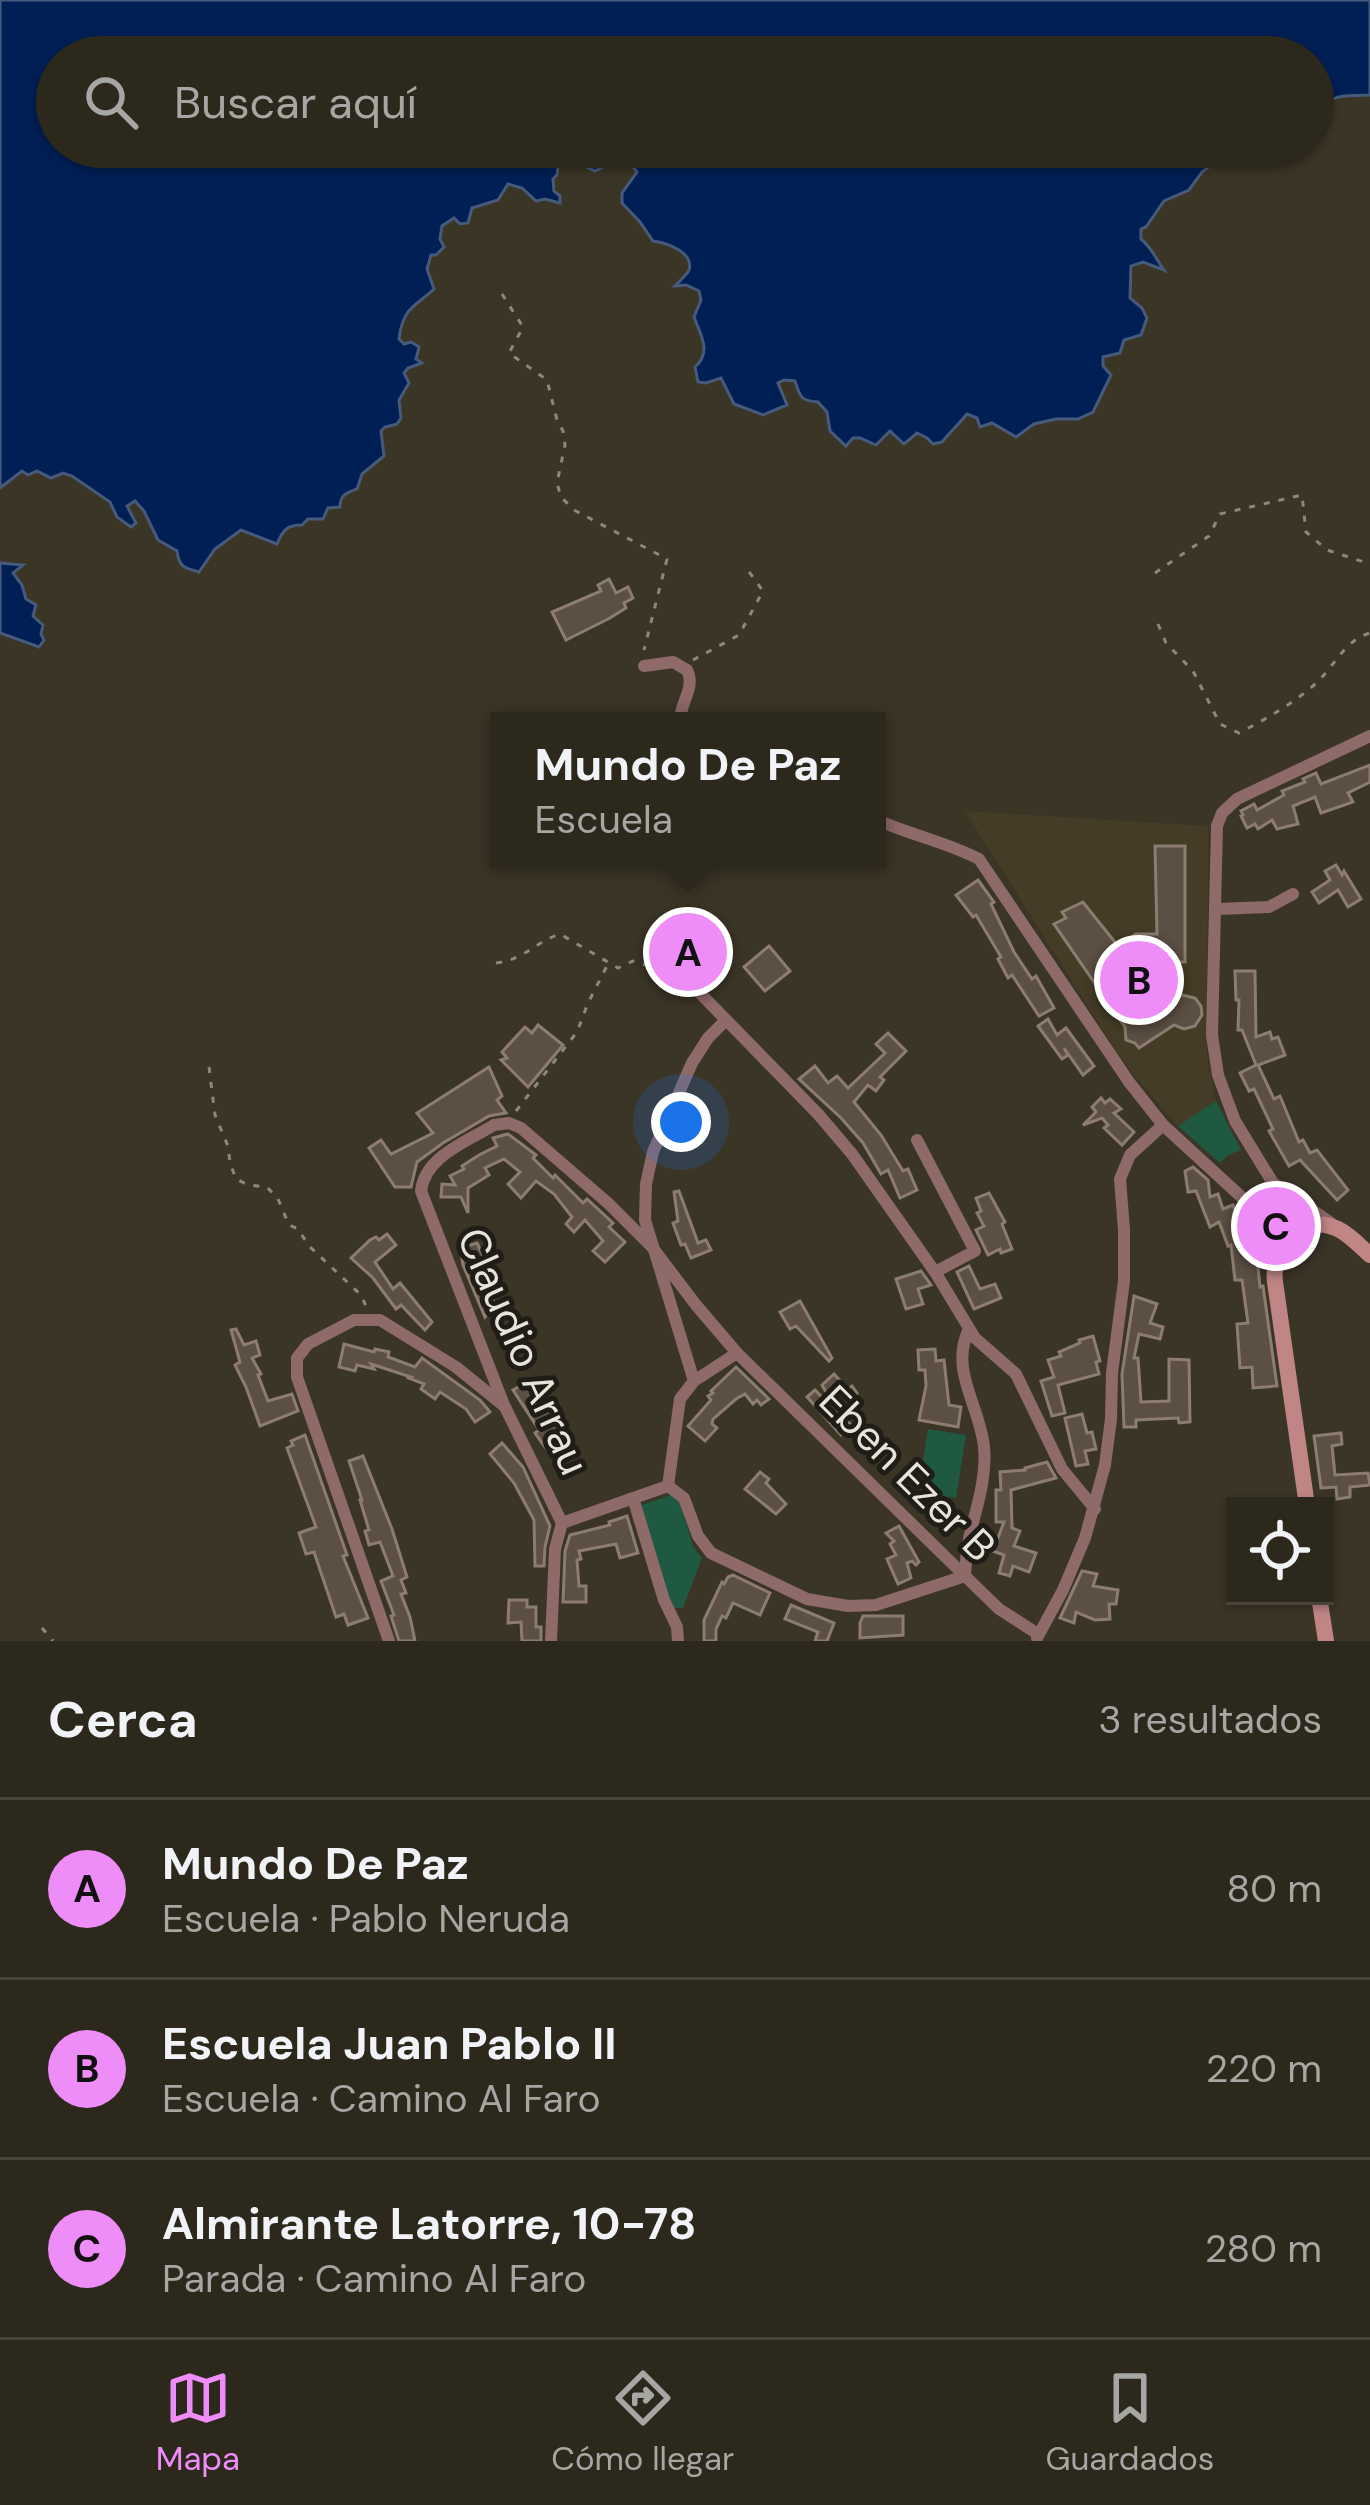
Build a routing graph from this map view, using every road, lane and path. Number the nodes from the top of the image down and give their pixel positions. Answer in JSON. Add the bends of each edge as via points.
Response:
{"nodes":[{"id":1,"x":502,"y":294,"type":"dead end"},
{"id":2,"x":1370,"y":564,"type":"edge"},
{"id":3,"x":747,"y":569,"type":"dead end"},
{"id":4,"x":1155,"y":573,"type":"dead end"},
{"id":5,"x":1158,"y":624,"type":"dead end"},
{"id":6,"x":1370,"y":633,"type":"edge"},
{"id":7,"x":644,"y":666,"type":"joint"},
{"id":8,"x":683,"y":666,"type":"junction"},
{"id":9,"x":681,"y":712,"type":"edge"},
{"id":10,"x":1370,"y":736,"type":"edge"},
{"id":11,"x":886,"y":824,"type":"edge"},
{"id":12,"x":1293,"y":894,"type":"dead end"},
{"id":13,"x":1217,"y":908,"type":"junction"},
{"id":14,"x":609,"y":961,"type":"junction"},
{"id":15,"x":496,"y":963,"type":"dead end"},
{"id":16,"x":694,"y":987,"type":"joint"},
{"id":17,"x":726,"y":1020,"type":"junction"},
{"id":18,"x":209,"y":1067,"type":"dead end"},
{"id":19,"x":509,"y":1123,"type":"junction"},
{"id":20,"x":1163,"y":1125,"type":"junction"},
{"id":21,"x":917,"y":1140,"type":"dead end"},
{"id":22,"x":1273,"y":1183,"type":"junction"},
{"id":23,"x":1248,"y":1203,"type":"junction"},
{"id":24,"x":1342,"y":1231,"type":"junction"},
{"id":25,"x":1282,"y":1244,"type":"junction"},
{"id":26,"x":652,"y":1246,"type":"junction"},
{"id":27,"x":1370,"y":1255,"type":"edge"},
{"id":28,"x":934,"y":1273,"type":"junction"},
{"id":29,"x":372,"y":1318,"type":"junction"},
{"id":30,"x":969,"y":1329,"type":"junction"},
{"id":31,"x":737,"y":1353,"type":"junction"},
{"id":32,"x":694,"y":1381,"type":"junction"},
{"id":33,"x":503,"y":1406,"type":"junction"},
{"id":34,"x":668,"y":1486,"type":"junction"},
{"id":35,"x":1305,"y":1497,"type":"edge"},
{"id":36,"x":633,"y":1498,"type":"junction"},
{"id":37,"x":1095,"y":1509,"type":"junction"},
{"id":38,"x":562,"y":1523,"type":"junction"},
{"id":39,"x":965,"y":1576,"type":"junction"},
{"id":40,"x":1320,"y":1605,"type":"edge"},
{"id":41,"x":42,"y":1628,"type":"dead end"},
{"id":42,"x":1037,"y":1637,"type":"edge"},
{"id":43,"x":53,"y":1641,"type":"edge"},
{"id":44,"x":389,"y":1641,"type":"edge"},
{"id":45,"x":551,"y":1641,"type":"edge"},
{"id":46,"x":678,"y":1641,"type":"edge"},
{"id":47,"x":1326,"y":1641,"type":"edge"}],
"edges":[{"from":1,"to":7,"type":"path","via":[[523,327],[509,353],[547,380],[563,431],[561,497],[668,560]]},
{"from":2,"to":4,"type":"path","via":[[1328,550],[1306,532],[1302,495],[1220,514],[1209,536]]},
{"from":3,"to":8,"type":"path","via":[[763,591],[739,635]]},
{"from":5,"to":6,"type":"path","via":[[1220,724],[1239,733],[1310,689],[1347,646]]},
{"from":7,"to":8,"type":"street"},
{"from":8,"to":9,"type":"street","via":[[691,685]]},
{"from":10,"to":13,"type":"street","via":[[1226,807],[1217,826]]},
{"from":11,"to":20,"type":"street","via":[[979,859]]},
{"from":12,"to":13,"type":"street","via":[[1269,907]]},
{"from":13,"to":22,"type":"street","via":[[1213,1054],[1235,1121]]},
{"from":14,"to":15,"type":"path","via":[[560,934]]},
{"from":14,"to":16,"type":"path","via":[[618,968],[648,965]]},
{"from":14,"to":19,"type":"path","via":[[578,1032]]},
{"from":16,"to":17,"type":"street"},
{"from":17,"to":26,"type":"street","name":"Eben Ezer B","via":[[692,1063],[652,1152],[645,1220]]},
{"from":17,"to":28,"type":"street","via":[[836,1134]]},
{"from":18,"to":29,"type":"path","via":[[236,1179],[267,1187],[289,1225],[362,1295]]},
{"from":19,"to":26,"type":"street","name":"Eben Ezer B"},
{"from":19,"to":33,"type":"street","name":"Claudio Arrau","via":[[434,1162],[421,1191]]},
{"from":20,"to":23,"type":"street"},
{"from":20,"to":37,"type":"street","via":[[1130,1155],[1120,1179],[1124,1281]]},
{"from":21,"to":28,"type":"street","via":[[975,1251]]},
{"from":22,"to":23,"type":"street"},
{"from":22,"to":24,"type":"street"},
{"from":23,"to":25,"type":"street"},
{"from":24,"to":25,"type":"main road","via":[[1312,1226]]},
{"from":24,"to":27,"type":"main road"},
{"from":25,"to":35,"type":"main road","via":[[1274,1272]]},
{"from":26,"to":31,"type":"street","name":"Eben Ezer B"},
{"from":26,"to":32,"type":"street","name":"Eben Ezer B"},
{"from":28,"to":30,"type":"street"},
{"from":29,"to":33,"type":"street"},
{"from":29,"to":44,"type":"street","via":[[308,1344],[295,1370]]},
{"from":30,"to":37,"type":"street","via":[[1016,1374],[1062,1468]]},
{"from":30,"to":39,"type":"street","via":[[962,1366],[984,1464]]},
{"from":31,"to":32,"type":"street"},
{"from":31,"to":39,"type":"street","name":"Eben Ezer B"},
{"from":32,"to":34,"type":"street","via":[[680,1399]]},
{"from":33,"to":38,"type":"street","name":"Claudio Arrau"},
{"from":34,"to":36,"type":"street"},
{"from":34,"to":39,"type":"street","via":[[684,1498],[711,1553],[807,1599],[876,1605]]},
{"from":36,"to":38,"type":"street"},
{"from":36,"to":46,"type":"street"},
{"from":37,"to":42,"type":"street"},
{"from":38,"to":45,"type":"street","name":"Claudio Arrau"},
{"from":39,"to":42,"type":"street","name":"Eben Ezer B"},
{"from":40,"to":47,"type":"main road"},
{"from":41,"to":43,"type":"path"}]}
